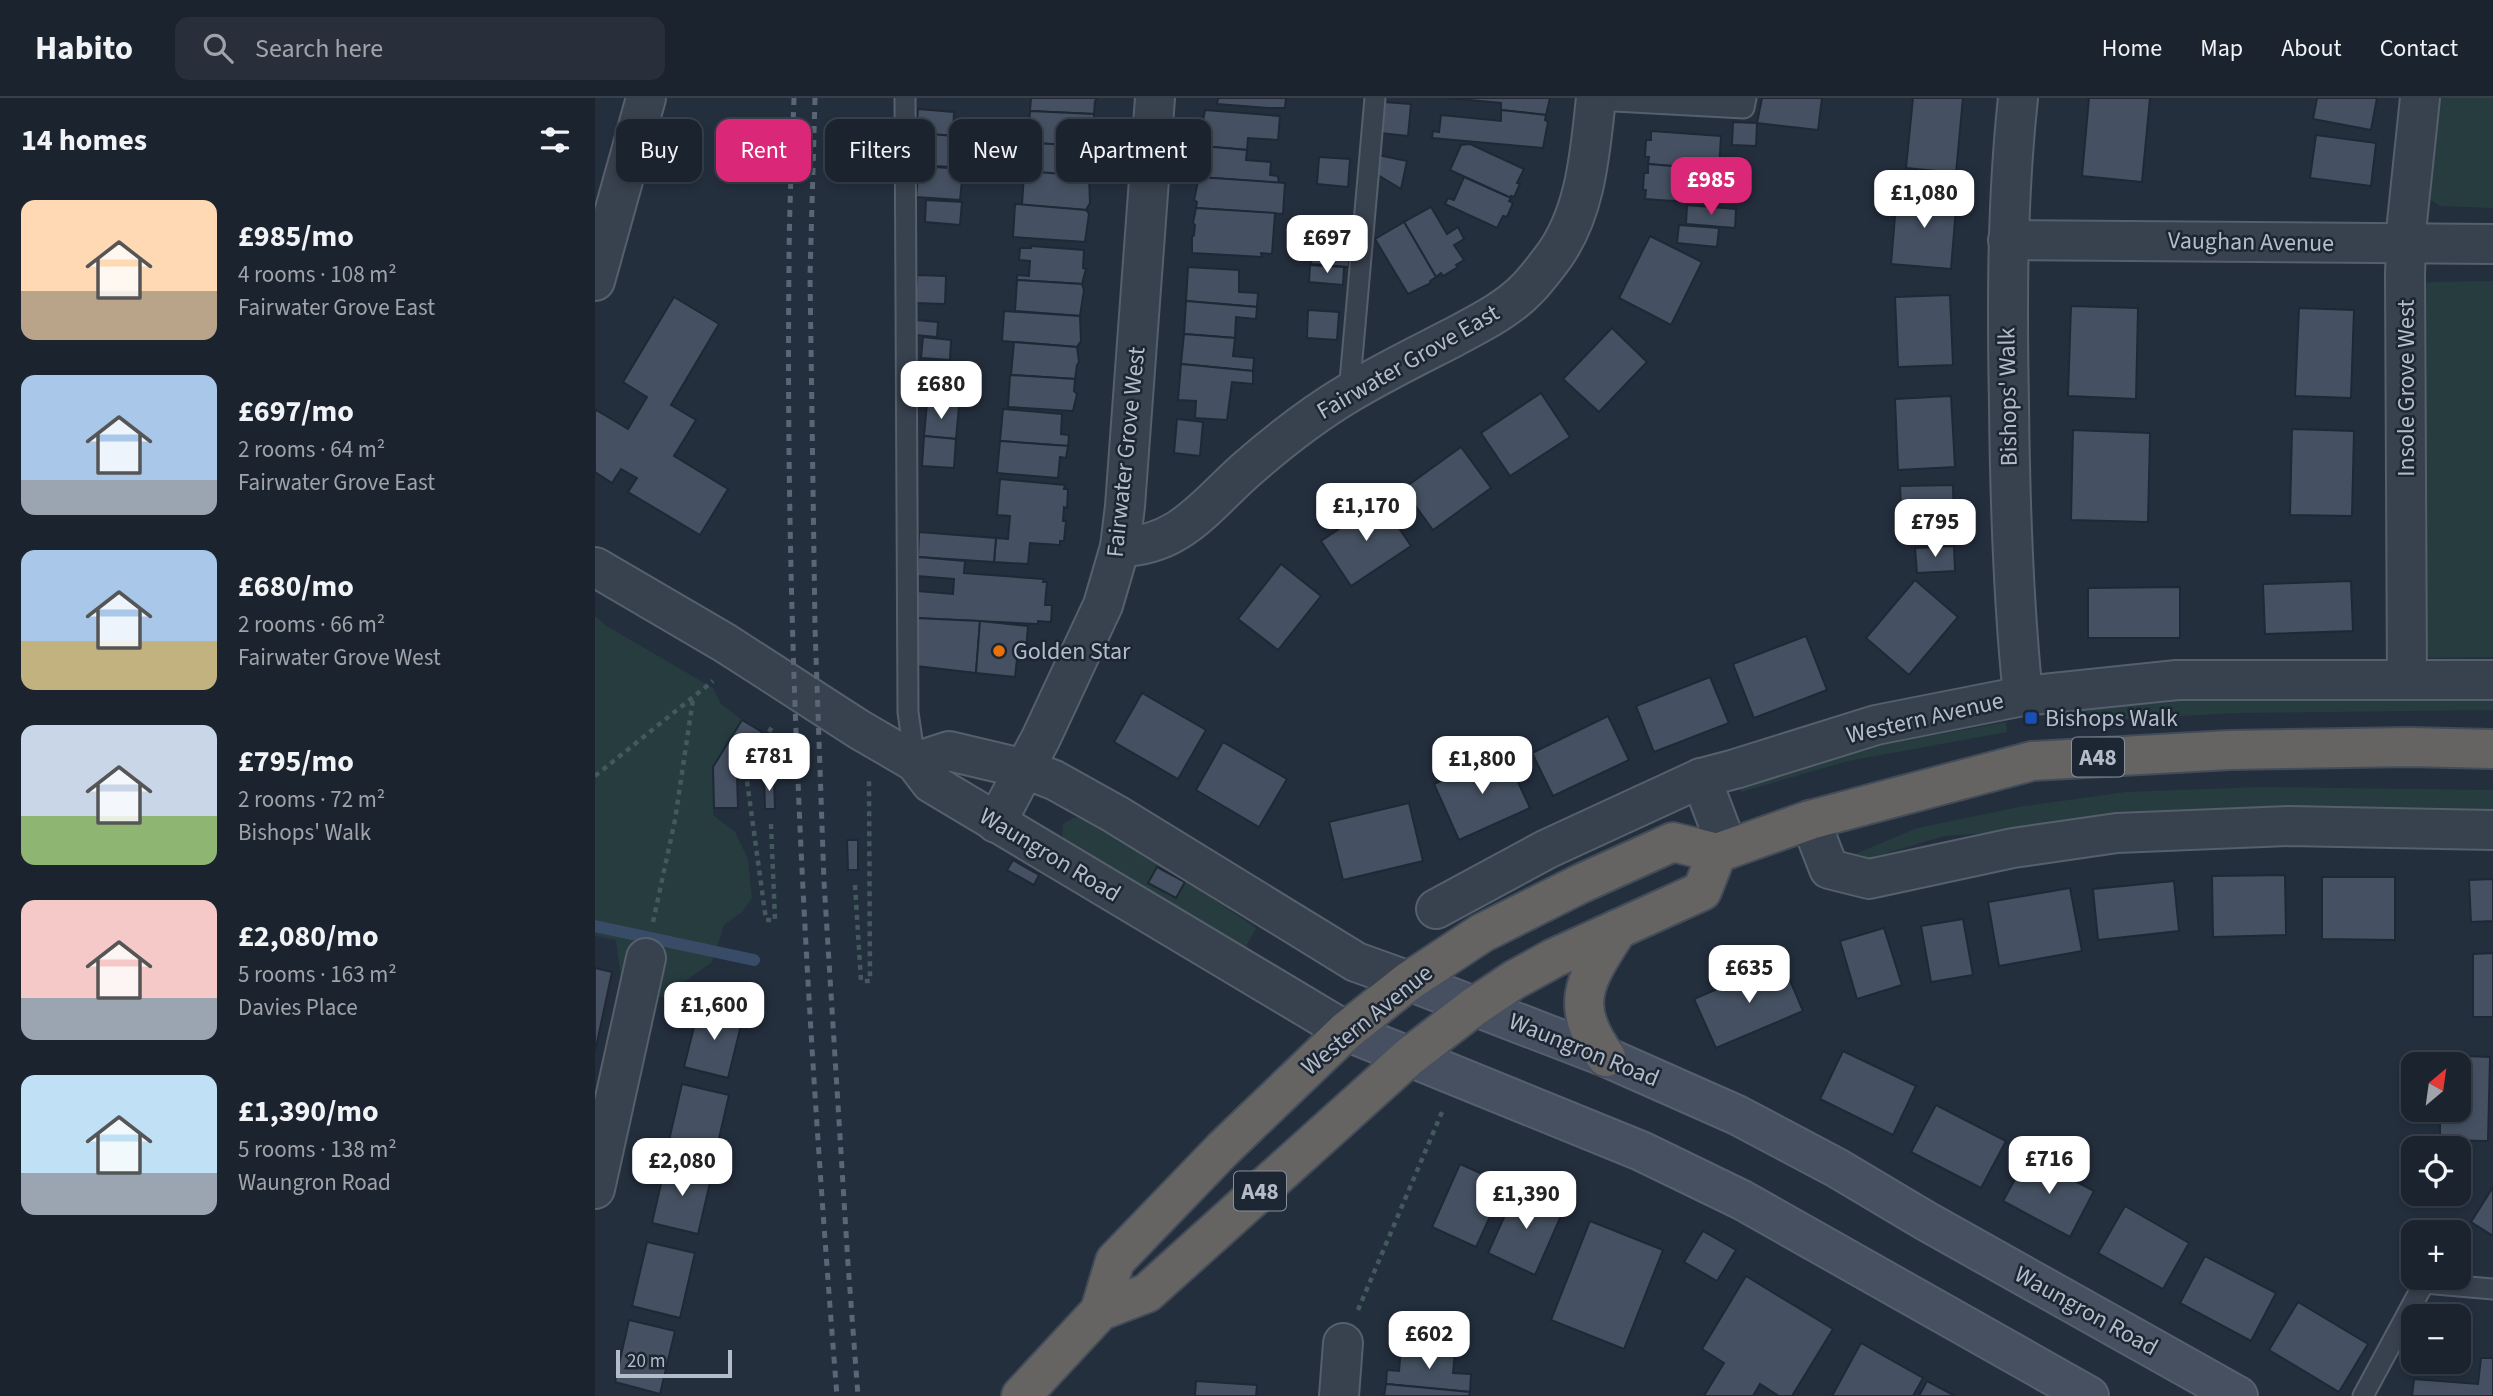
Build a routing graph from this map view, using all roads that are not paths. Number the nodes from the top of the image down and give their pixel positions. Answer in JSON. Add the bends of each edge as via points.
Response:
{"nodes":[{"id":1,"x":646,"y":98,"type":"edge"},
{"id":2,"x":905,"y":98,"type":"edge"},
{"id":3,"x":1155,"y":98,"type":"edge"},
{"id":4,"x":1374,"y":98,"type":"edge"},
{"id":5,"x":1746,"y":98,"type":"edge"},
{"id":6,"x":2018,"y":98,"type":"edge"},
{"id":7,"x":2420,"y":98,"type":"edge"},
{"id":8,"x":1596,"y":99,"type":"edge"},
{"id":9,"x":2008,"y":240,"type":"junction"},
{"id":10,"x":2406,"y":243,"type":"junction"},
{"id":11,"x":2493,"y":244,"type":"edge"},
{"id":12,"x":595,"y":281,"type":"edge"},
{"id":13,"x":1349,"y":393,"type":"junction"},
{"id":14,"x":1119,"y":547,"type":"junction"},
{"id":15,"x":595,"y":567,"type":"edge"},
{"id":16,"x":2407,"y":680,"type":"junction"},
{"id":17,"x":2493,"y":680,"type":"edge"},
{"id":18,"x":2023,"y":696,"type":"junction"},
{"id":19,"x":2493,"y":749,"type":"edge"},
{"id":20,"x":915,"y":762,"type":"junction"},
{"id":21,"x":1025,"y":769,"type":"junction"},
{"id":22,"x":1701,"y":778,"type":"junction"},
{"id":23,"x":1810,"y":820,"type":"junction"},
{"id":24,"x":996,"y":823,"type":"junction"},
{"id":25,"x":2493,"y":830,"type":"edge"},
{"id":26,"x":1723,"y":851,"type":"junction"},
{"id":27,"x":1436,"y":909,"type":"dead end"},
{"id":28,"x":1618,"y":929,"type":"junction"},
{"id":29,"x":649,"y":944,"type":"road end"},
{"id":30,"x":1409,"y":981,"type":"junction"},
{"id":31,"x":1475,"y":1006,"type":"junction"},
{"id":32,"x":1346,"y":1031,"type":"junction"},
{"id":33,"x":1410,"y":1056,"type":"junction"},
{"id":34,"x":1606,"y":1056,"type":"junction"},
{"id":35,"x":595,"y":1189,"type":"edge"},
{"id":36,"x":2493,"y":1289,"type":"edge"},
{"id":37,"x":1100,"y":1311,"type":"junction"},
{"id":38,"x":1343,"y":1343,"type":"road end"},
{"id":39,"x":1021,"y":1396,"type":"edge"},
{"id":40,"x":1339,"y":1396,"type":"edge"},
{"id":41,"x":2089,"y":1396,"type":"edge"},
{"id":42,"x":2238,"y":1396,"type":"edge"},
{"id":43,"x":2363,"y":1396,"type":"edge"}],
"edges":[{"from":1,"to":12,"type":"street"},
{"from":2,"to":20,"type":"lane","via":[[908,712]]},
{"from":3,"to":14,"type":"street","name":"Fairwater Grove West"},
{"from":4,"to":13,"type":"lane"},
{"from":5,"to":8,"type":"lane","via":[[1744,108]]},
{"from":6,"to":9,"type":"street","name":"Bishops' Walk"},
{"from":7,"to":10,"type":"street","name":"Insole Grove West"},
{"from":8,"to":13,"type":"street","name":"Fairwater Grove East","via":[[1584,185],[1570,227],[1527,289],[1476,325]]},
{"from":9,"to":10,"type":"street","name":"Vaughan Avenue"},
{"from":9,"to":18,"type":"street","name":"Bishops' Walk","via":[[2009,494]]},
{"from":10,"to":11,"type":"street","name":"Vaughan Avenue"},
{"from":10,"to":16,"type":"street","name":"Insole Grove West"},
{"from":13,"to":14,"type":"street","name":"Fairwater Grove East","via":[[1287,435],[1168,537],[1141,547]]},
{"from":14,"to":21,"type":"street","name":"Fairwater Grove West","via":[[1103,605]]},
{"from":15,"to":20,"type":"street","name":"Waungron Road"},
{"from":16,"to":17,"type":"street","name":"Western Avenue"},
{"from":16,"to":18,"type":"street","name":"Western Avenue","via":[[2177,681]]},
{"from":18,"to":22,"type":"street","name":"Western Avenue","via":[[1876,725]]},
{"from":19,"to":23,"type":"highway","number":"A48","via":[[2230,750],[2032,761]]},
{"from":20,"to":21,"type":"street","name":"Waungron Road","via":[[949,751]]},
{"from":20,"to":24,"type":"street","name":"Waungron Road","via":[[931,783]]},
{"from":21,"to":24,"type":"street","name":"Fairwater Grove West"},
{"from":21,"to":30,"type":"street","name":"Waungron Road","via":[[1115,814],[1356,962]]},
{"from":22,"to":26,"type":"street"},
{"from":22,"to":27,"type":"street","name":"Western Avenue","via":[[1547,849]]},
{"from":23,"to":25,"type":"street","via":[[1829,869],[1869,879],[2013,848],[2117,833],[2289,826]]},
{"from":23,"to":26,"type":"highway","number":"A48"},
{"from":24,"to":32,"type":"street","name":"Waungron Road"},
{"from":26,"to":28,"type":"highway","name":"Western Avenue","number":"A48","via":[[1702,891]]},
{"from":26,"to":30,"type":"highway","name":"Western Avenue","number":"A48","via":[[1673,842],[1482,933]]},
{"from":28,"to":31,"type":"highway","name":"Western Avenue","number":"A48","via":[[1536,967]]},
{"from":28,"to":34,"type":"highway","via":[[1592,970],[1584,1001],[1585,1021]]},
{"from":29,"to":35,"type":"street"},
{"from":30,"to":31,"type":"main road","name":"Waungron Road"},
{"from":30,"to":32,"type":"highway","name":"Western Avenue","number":"A48"},
{"from":31,"to":33,"type":"highway","name":"Western Avenue","number":"A48"},
{"from":31,"to":34,"type":"main road","name":"Waungron Road"},
{"from":32,"to":33,"type":"main road","name":"Waungron Road"},
{"from":32,"to":37,"type":"highway","name":"Western Avenue","number":"A48","via":[[1115,1261]]},
{"from":33,"to":37,"type":"highway","name":"Western Avenue","number":"A48","via":[[1147,1293]]},
{"from":33,"to":41,"type":"main road","name":"Waungron Road","via":[[1641,1151],[1742,1200]]},
{"from":34,"to":42,"type":"main road","name":"Waungron Road","via":[[1737,1115],[1837,1168]]},
{"from":36,"to":43,"type":"lane","via":[[2424,1283]]},
{"from":37,"to":39,"type":"highway","name":"Western Avenue","number":"A48"},
{"from":38,"to":40,"type":"street"}]}
